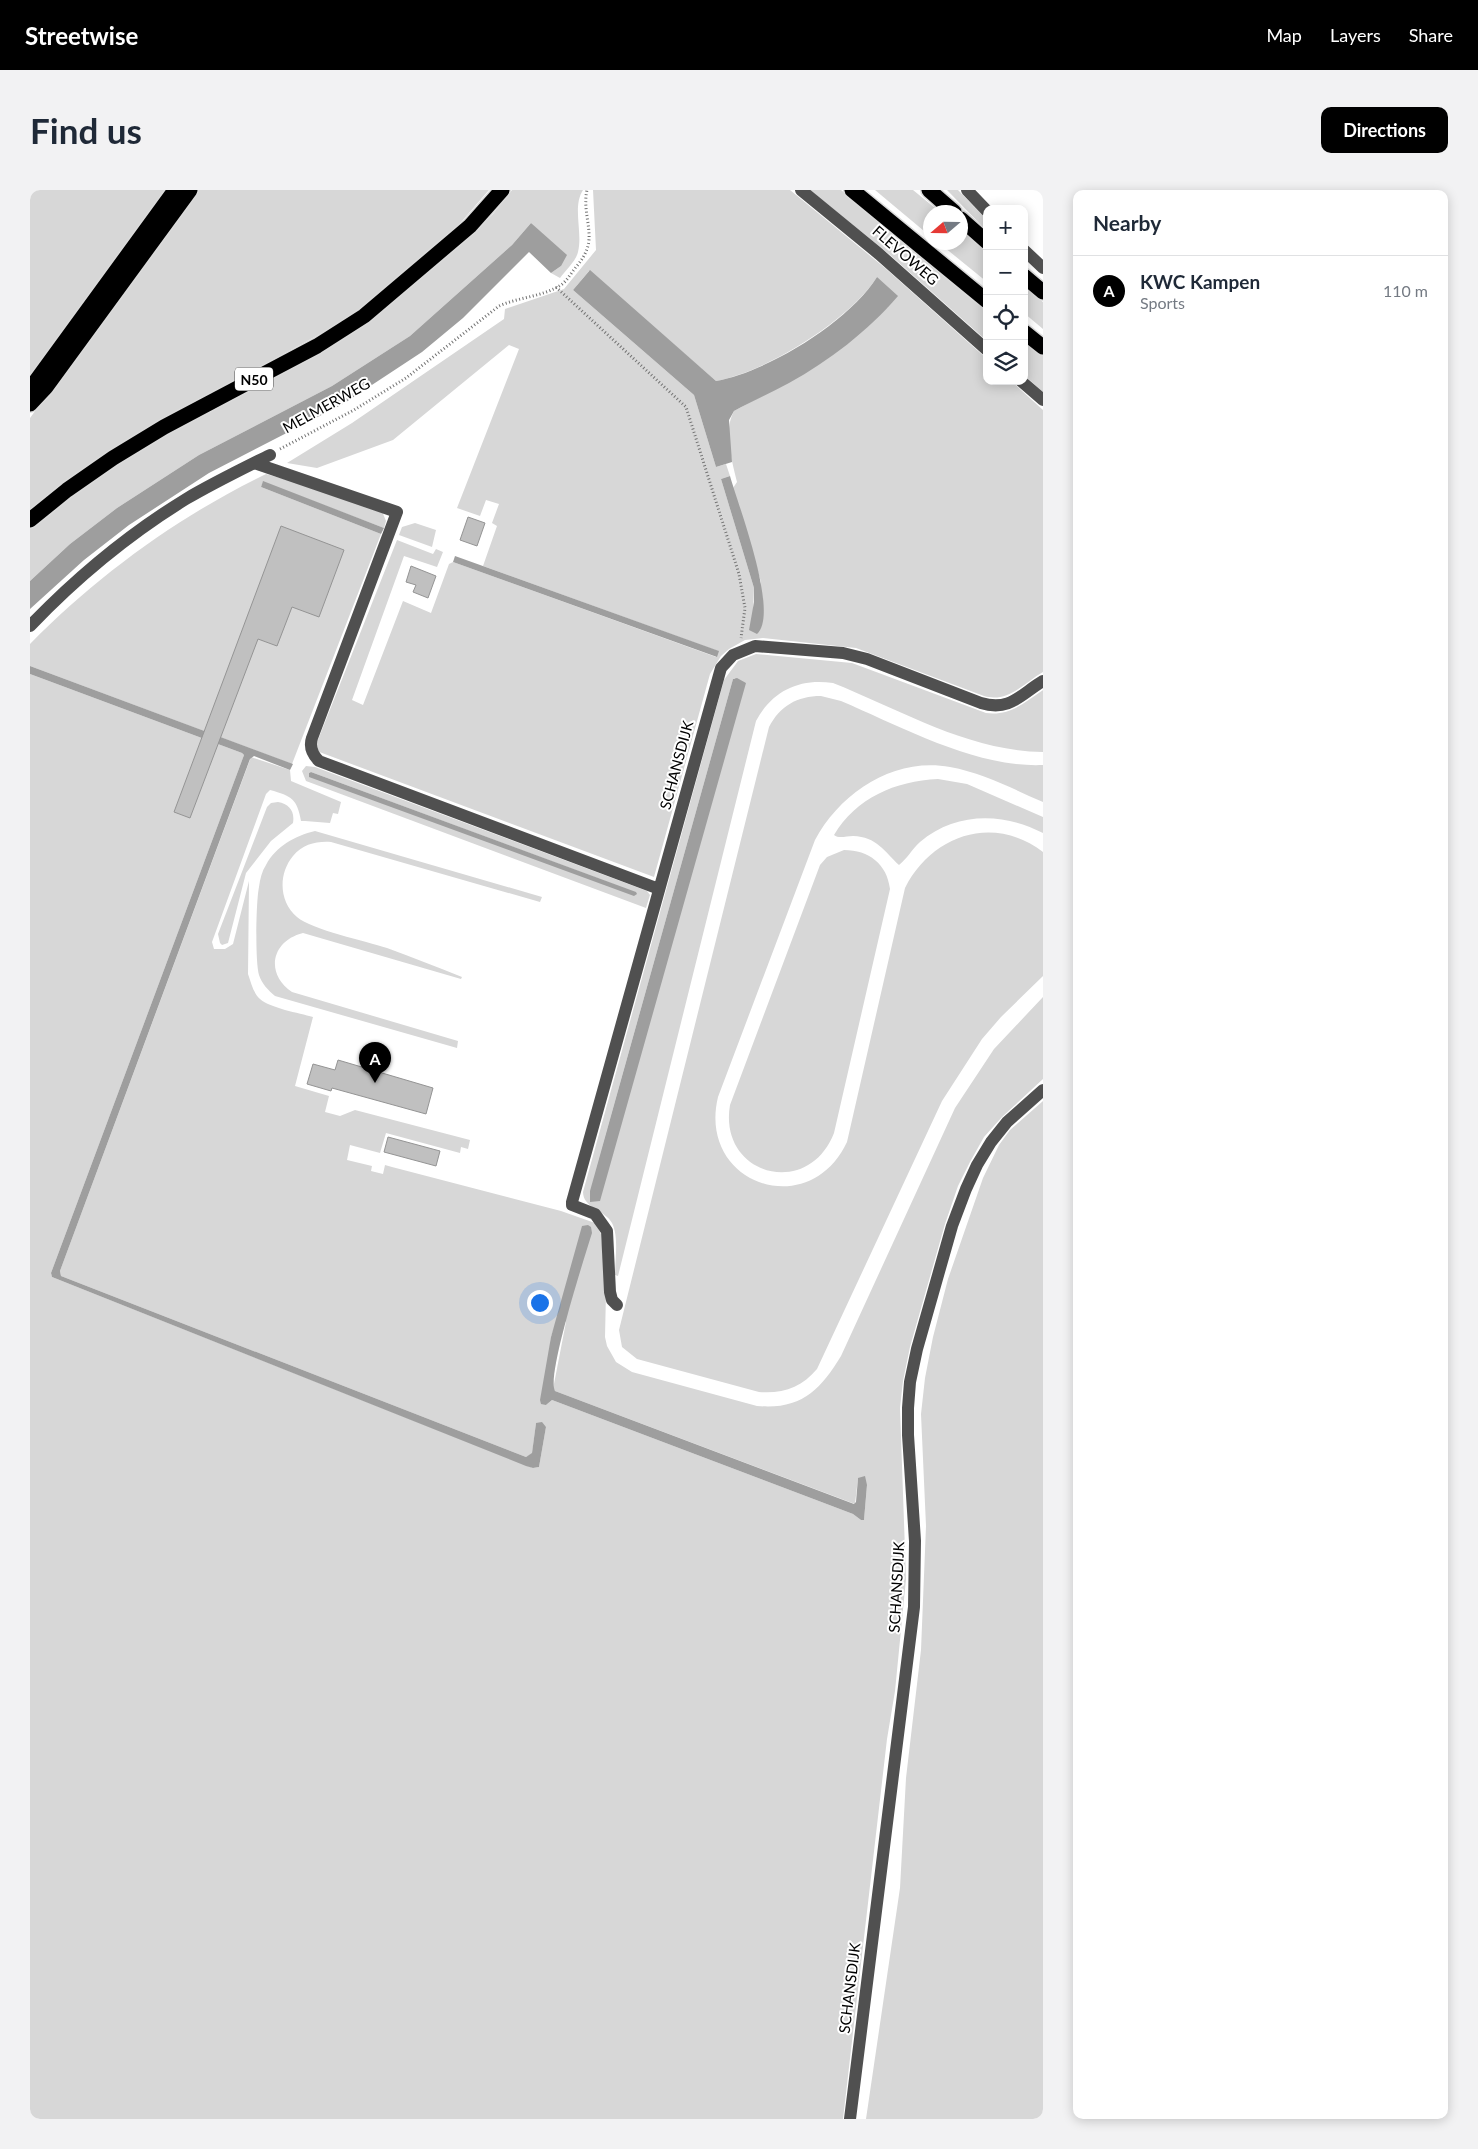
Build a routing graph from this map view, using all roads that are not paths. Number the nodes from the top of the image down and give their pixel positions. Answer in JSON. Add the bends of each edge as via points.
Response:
{"nodes":[{"id":1,"x":175,"y":190,"type":"edge"},
{"id":2,"x":190,"y":190,"type":"edge"},
{"id":3,"x":502,"y":190,"type":"edge"},
{"id":4,"x":801,"y":190,"type":"edge"},
{"id":5,"x":852,"y":190,"type":"edge"},
{"id":6,"x":929,"y":190,"type":"edge"},
{"id":7,"x":967,"y":190,"type":"edge"},
{"id":8,"x":946,"y":205,"type":"edge"},
{"id":9,"x":983,"y":206,"type":"edge"},
{"id":10,"x":968,"y":226,"type":"edge"},
{"id":11,"x":983,"y":239,"type":"edge"},
{"id":12,"x":1028,"y":254,"type":"edge"},
{"id":13,"x":1043,"y":268,"type":"edge"},
{"id":14,"x":1028,"y":279,"type":"edge"},
{"id":15,"x":1043,"y":292,"type":"edge"},
{"id":16,"x":983,"y":298,"type":"edge"},
{"id":17,"x":1028,"y":335,"type":"edge"},
{"id":18,"x":983,"y":346,"type":"edge"},
{"id":19,"x":1043,"y":347,"type":"edge"},
{"id":20,"x":1026,"y":385,"type":"edge"},
{"id":21,"x":30,"y":389,"type":"edge"},
{"id":22,"x":1043,"y":400,"type":"edge"},
{"id":23,"x":30,"y":404,"type":"edge"},
{"id":24,"x":270,"y":454,"type":"road end"},
{"id":25,"x":254,"y":463,"type":"junction"},
{"id":26,"x":30,"y":520,"type":"edge"},
{"id":27,"x":30,"y":626,"type":"edge"},
{"id":28,"x":1043,"y":681,"type":"edge"},
{"id":29,"x":659,"y":889,"type":"junction"},
{"id":30,"x":1043,"y":1090,"type":"edge"},
{"id":31,"x":617,"y":1305,"type":"dead end"},
{"id":32,"x":850,"y":2119,"type":"edge"}],
"edges":[{"from":1,"to":21,"type":"highway"},
{"from":2,"to":23,"type":"highway","via":[[46,387]]},
{"from":3,"to":26,"type":"highway","number":"N50","via":[[470,226],[364,316],[113,458]]},
{"from":4,"to":18,"type":"street","name":"FLEVOWEG"},
{"from":5,"to":16,"type":"highway","name":"FLEVOWEG"},
{"from":6,"to":8,"type":"highway"},
{"from":7,"to":9,"type":"street"},
{"from":10,"to":11,"type":"highway"},
{"from":12,"to":13,"type":"street"},
{"from":14,"to":15,"type":"highway"},
{"from":17,"to":19,"type":"highway"},
{"from":20,"to":22,"type":"street"},
{"from":24,"to":25,"type":"street"},
{"from":25,"to":27,"type":"street","via":[[186,499],[141,530],[88,571]]},
{"from":25,"to":29,"type":"street","via":[[397,512],[312,738],[310,746],[314,757]]},
{"from":28,"to":29,"type":"street","name":"SCHANSDIJK","via":[[1014,701],[995,706],[854,656],[763,646],[740,651],[727,661],[718,676]]},
{"from":29,"to":31,"type":"street","name":"SCHANSDIJK","via":[[572,1205],[595,1214],[607,1231],[610,1292]]},
{"from":30,"to":32,"type":"street","name":"SCHANSDIJK","via":[[1007,1122],[991,1142],[966,1189],[952,1226],[910,1382],[908,1435],[915,1541],[914,1607]]}]}
